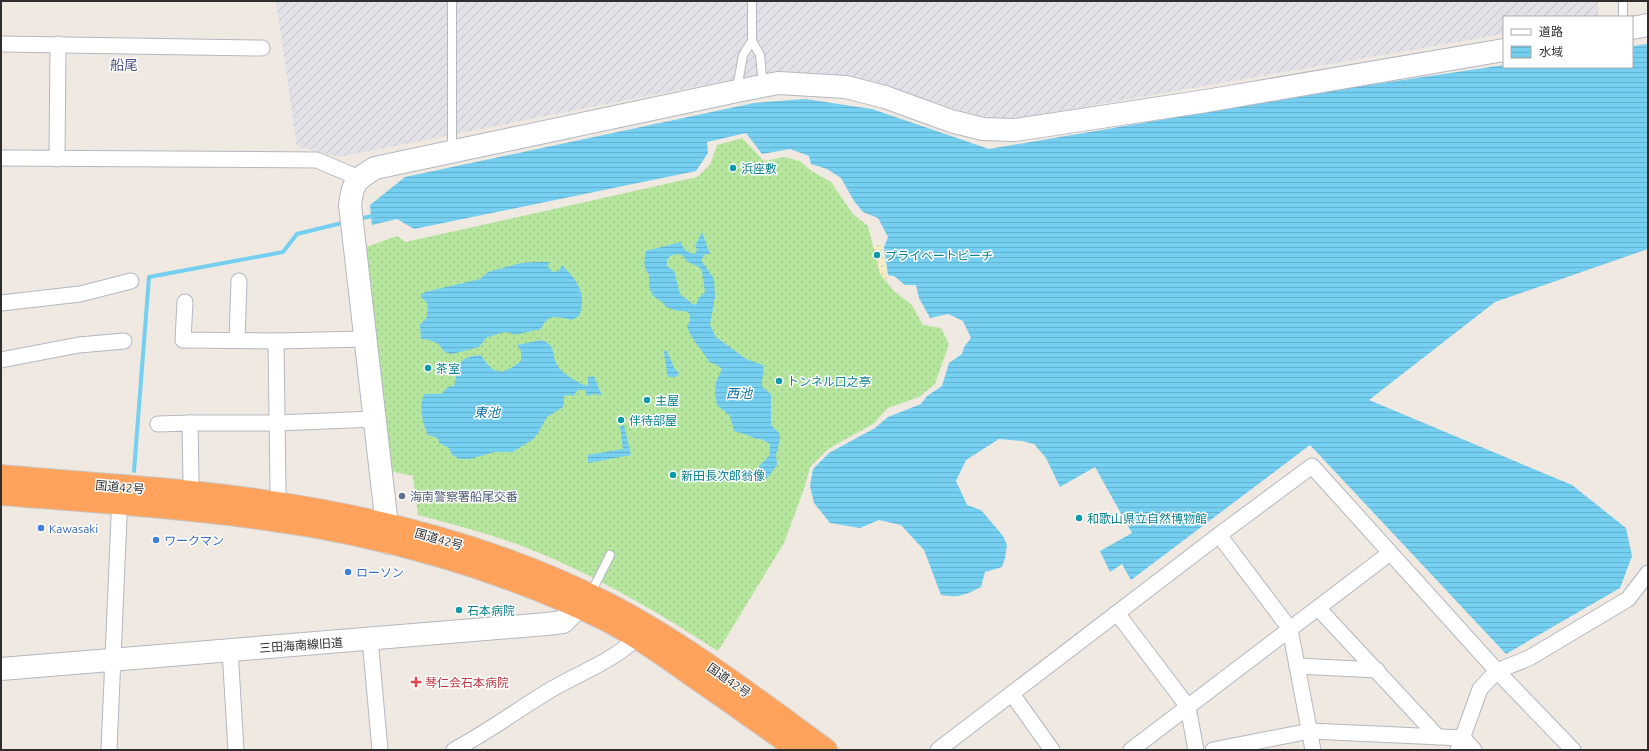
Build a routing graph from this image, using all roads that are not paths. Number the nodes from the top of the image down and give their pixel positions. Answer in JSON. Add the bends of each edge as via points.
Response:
{"nodes":[{"id":1,"x":452,"y":1,"type":"edge"},
{"id":2,"x":752,"y":1,"type":"edge"},
{"id":3,"x":1623,"y":1,"type":"edge"},
{"id":4,"x":1623,"y":16,"type":"edge"},
{"id":5,"x":1648,"y":25,"type":"edge"},
{"id":6,"x":1633,"y":28,"type":"edge"},
{"id":7,"x":752,"y":41,"type":"junction"},
{"id":8,"x":1,"y":44,"type":"edge"},
{"id":9,"x":58,"y":44,"type":"junction"},
{"id":10,"x":262,"y":48,"type":"dead end"},
{"id":11,"x":1503,"y":50,"type":"edge"},
{"id":12,"x":763,"y":86,"type":"junction"},
{"id":13,"x":737,"y":91,"type":"junction"},
{"id":14,"x":452,"y":150,"type":"junction"},
{"id":15,"x":1,"y":158,"type":"edge"},
{"id":16,"x":57,"y":159,"type":"junction"},
{"id":17,"x":359,"y":178,"type":"junction"},
{"id":18,"x":131,"y":281,"type":"dead end"},
{"id":19,"x":239,"y":281,"type":"dead end"},
{"id":20,"x":185,"y":302,"type":"dead end"},
{"id":21,"x":1,"y":303,"type":"edge"},
{"id":22,"x":366,"y":339,"type":"junction"},
{"id":23,"x":237,"y":340,"type":"junction"},
{"id":24,"x":124,"y":341,"type":"dead end"},
{"id":25,"x":276,"y":341,"type":"junction"},
{"id":26,"x":1,"y":360,"type":"edge"},
{"id":27,"x":375,"y":419,"type":"junction"},
{"id":28,"x":190,"y":423,"type":"junction"},
{"id":29,"x":277,"y":423,"type":"junction"},
{"id":30,"x":158,"y":424,"type":"dead end"},
{"id":31,"x":1,"y":476,"type":"edge"},
{"id":32,"x":1,"y":494,"type":"edge"},
{"id":33,"x":120,"y":496,"type":"junction"},
{"id":34,"x":189,"y":501,"type":"junction"},
{"id":35,"x":276,"y":512,"type":"junction"},
{"id":36,"x":387,"y":534,"type":"junction"},
{"id":37,"x":1220,"y":534,"type":"junction"},
{"id":38,"x":1390,"y":553,"type":"junction"},
{"id":39,"x":610,"y":555,"type":"dead end"},
{"id":40,"x":1648,"y":573,"type":"edge"},
{"id":41,"x":584,"y":601,"type":"junction"},
{"id":42,"x":1318,"y":608,"type":"junction"},
{"id":43,"x":1117,"y":613,"type":"junction"},
{"id":44,"x":1290,"y":629,"type":"junction"},
{"id":45,"x":642,"y":632,"type":"junction"},
{"id":46,"x":370,"y":639,"type":"junction"},
{"id":47,"x":230,"y":650,"type":"junction"},
{"id":48,"x":112,"y":660,"type":"junction"},
{"id":49,"x":1297,"y":666,"type":"junction"},
{"id":50,"x":1,"y":669,"type":"edge"},
{"id":51,"x":1377,"y":670,"type":"junction"},
{"id":52,"x":1497,"y":671,"type":"junction"},
{"id":53,"x":1012,"y":694,"type":"junction"},
{"id":54,"x":1188,"y":707,"type":"junction"},
{"id":55,"x":1310,"y":731,"type":"junction"},
{"id":56,"x":1438,"y":737,"type":"junction"},
{"id":57,"x":1460,"y":744,"type":"edge"},
{"id":58,"x":108,"y":750,"type":"edge"},
{"id":59,"x":236,"y":750,"type":"edge"},
{"id":60,"x":380,"y":750,"type":"edge"},
{"id":61,"x":454,"y":750,"type":"edge"},
{"id":62,"x":798,"y":750,"type":"edge"},
{"id":63,"x":826,"y":750,"type":"edge"},
{"id":64,"x":938,"y":750,"type":"edge"},
{"id":65,"x":1052,"y":750,"type":"edge"},
{"id":66,"x":1131,"y":750,"type":"edge"},
{"id":67,"x":1196,"y":750,"type":"edge"},
{"id":68,"x":1213,"y":750,"type":"edge"},
{"id":69,"x":1313,"y":750,"type":"edge"},
{"id":70,"x":1474,"y":750,"type":"edge"},
{"id":71,"x":1573,"y":750,"type":"edge"}],
"edges":[{"from":1,"to":14,"type":"lane"},
{"from":2,"to":7,"type":"lane"},
{"from":3,"to":4,"type":"lane"},
{"from":5,"to":6,"type":"street"},
{"from":7,"to":12,"type":"lane","via":[[760,55]]},
{"from":7,"to":13,"type":"lane","via":[[743,55]]},
{"from":8,"to":9,"type":"street"},
{"from":9,"to":10,"type":"street"},
{"from":9,"to":16,"type":"street"},
{"from":11,"to":12,"type":"street","via":[[1206,101],[1015,130],[983,129],[951,121],[846,87],[778,83]]},
{"from":12,"to":13,"type":"street"},
{"from":13,"to":14,"type":"street"},
{"from":14,"to":17,"type":"street","via":[[375,168]]},
{"from":15,"to":16,"type":"street"},
{"from":16,"to":17,"type":"street","via":[[317,160]]},
{"from":17,"to":22,"type":"street","via":[[352,188],[350,205]]},
{"from":18,"to":21,"type":"street","via":[[80,294]]},
{"from":19,"to":23,"type":"street"},
{"from":20,"to":23,"type":"street","via":[[183,340]]},
{"from":22,"to":25,"type":"street"},
{"from":22,"to":27,"type":"street"},
{"from":23,"to":25,"type":"street"},
{"from":24,"to":26,"type":"street","via":[[79,345]]},
{"from":25,"to":29,"type":"street"},
{"from":27,"to":29,"type":"street"},
{"from":27,"to":36,"type":"street"},
{"from":28,"to":29,"type":"street"},
{"from":28,"to":30,"type":"street"},
{"from":28,"to":34,"type":"street"},
{"from":29,"to":35,"type":"street"},
{"from":31,"to":33,"type":"highway","name":"国道42号"},
{"from":32,"to":33,"type":"highway","name":"国道42号"},
{"from":33,"to":34,"type":"highway","name":"国道42号"},
{"from":33,"to":48,"type":"street"},
{"from":34,"to":35,"type":"highway","name":"国道42号"},
{"from":35,"to":36,"type":"highway","name":"国道42号"},
{"from":36,"to":41,"type":"highway","name":"国道42号","via":[[487,554],[533,571]]},
{"from":37,"to":38,"type":"street","via":[[1312,466]]},
{"from":37,"to":43,"type":"street"},
{"from":37,"to":44,"type":"street"},
{"from":38,"to":42,"type":"street"},
{"from":38,"to":52,"type":"street"},
{"from":39,"to":41,"type":"lane"},
{"from":40,"to":52,"type":"street","via":[[1628,599],[1529,658]]},
{"from":41,"to":45,"type":"highway","name":"国道42号"},
{"from":41,"to":46,"type":"street","name":"三田海南線旧道","via":[[563,622]]},
{"from":42,"to":44,"type":"street"},
{"from":42,"to":51,"type":"street"},
{"from":43,"to":53,"type":"street"},
{"from":43,"to":54,"type":"street"},
{"from":44,"to":49,"type":"street"},
{"from":44,"to":54,"type":"street"},
{"from":45,"to":61,"type":"street","via":[[620,651],[547,692]]},
{"from":45,"to":62,"type":"highway","name":"国道42号"},
{"from":45,"to":63,"type":"highway","name":"国道42号","via":[[697,658]]},
{"from":46,"to":47,"type":"street","name":"三田海南線旧道"},
{"from":46,"to":60,"type":"street"},
{"from":47,"to":48,"type":"street","name":"三田海南線旧道"},
{"from":47,"to":59,"type":"street"},
{"from":48,"to":50,"type":"street","name":"三田海南線旧道"},
{"from":48,"to":58,"type":"street"},
{"from":49,"to":51,"type":"street"},
{"from":49,"to":55,"type":"street"},
{"from":51,"to":56,"type":"street"},
{"from":52,"to":57,"type":"street","via":[[1480,689]]},
{"from":52,"to":71,"type":"street"},
{"from":53,"to":64,"type":"street"},
{"from":53,"to":65,"type":"street"},
{"from":54,"to":66,"type":"street"},
{"from":54,"to":67,"type":"street"},
{"from":55,"to":56,"type":"street"},
{"from":55,"to":68,"type":"street"},
{"from":55,"to":69,"type":"street"},
{"from":56,"to":57,"type":"street"},
{"from":57,"to":70,"type":"street"}]}
